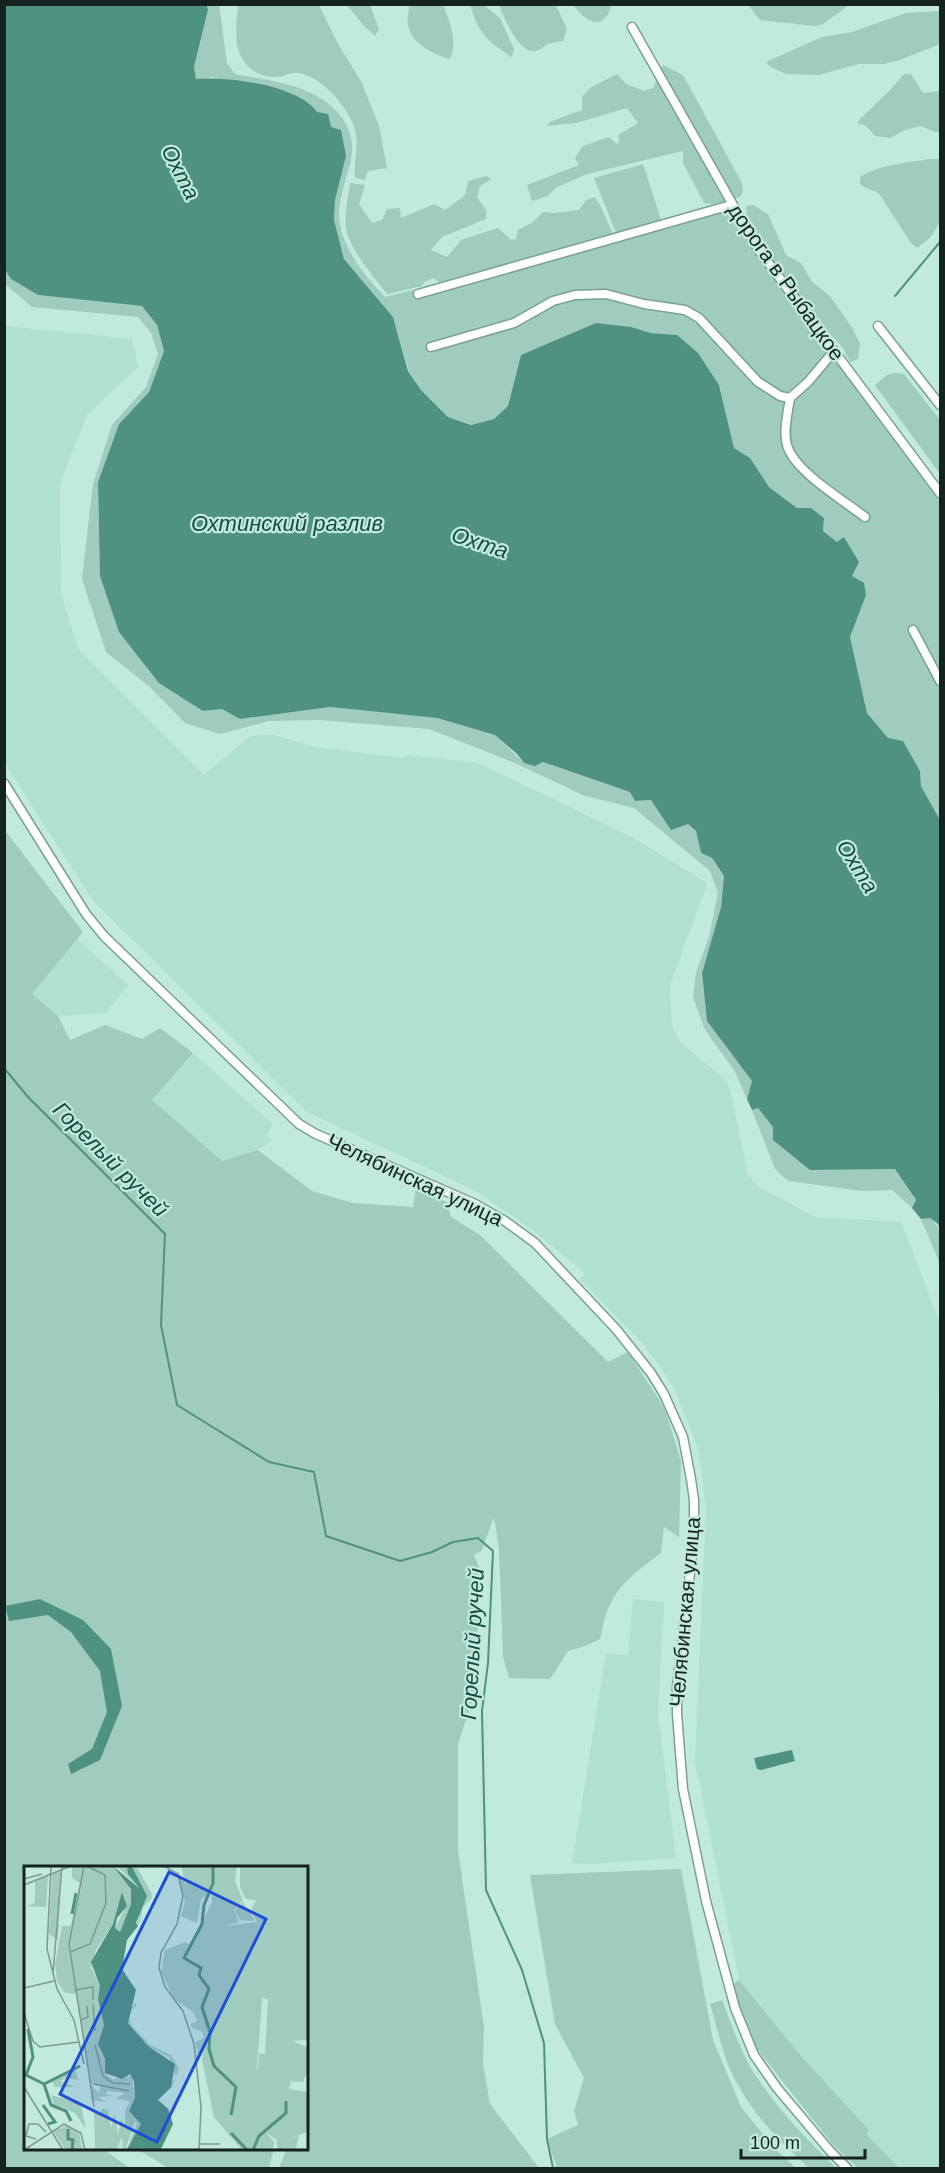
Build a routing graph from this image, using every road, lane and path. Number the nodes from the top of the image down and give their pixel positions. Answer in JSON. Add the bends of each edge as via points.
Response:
{"nodes":[{"id":1,"x":632,"y":27,"type":"dead end"},
{"id":2,"x":731,"y":205,"type":"junction"},
{"id":3,"x":418,"y":294,"type":"dead end"},
{"id":4,"x":878,"y":326,"type":"dead end"},
{"id":5,"x":431,"y":347,"type":"dead end"},
{"id":6,"x":834,"y":351,"type":"junction"},
{"id":7,"x":790,"y":398,"type":"junction"},
{"id":8,"x":940,"y":405,"type":"edge"},
{"id":9,"x":940,"y":492,"type":"edge"},
{"id":10,"x":865,"y":517,"type":"dead end"},
{"id":11,"x":913,"y":630,"type":"dead end"},
{"id":12,"x":940,"y":681,"type":"edge"},
{"id":13,"x":4,"y":783,"type":"edge"},
{"id":14,"x":847,"y":2169,"type":"edge"}],
"edges":[{"from":1,"to":2,"type":"street","name":"дорога в Рыбацкое"},
{"from":2,"to":3,"type":"street"},
{"from":2,"to":6,"type":"street","name":"дорога в Рыбацкое","via":[[758,249]]},
{"from":4,"to":8,"type":"street"},
{"from":5,"to":7,"type":"street","via":[[514,323],[553,301],[575,295],[606,294],[685,310],[699,318],[758,382]]},
{"from":6,"to":7,"type":"street"},
{"from":6,"to":9,"type":"street","name":"дорога в Рыбацкое"},
{"from":7,"to":10,"type":"street","via":[[786,438],[793,457],[818,484]]},
{"from":11,"to":12,"type":"street"},
{"from":13,"to":14,"type":"street","name":"Челябинская улица","via":[[86,914],[104,936],[299,1124],[455,1194],[522,1232],[603,1313],[664,1394],[682,1437],[692,1479],[694,1538],[677,1714],[683,1789],[706,1901],[735,2008],[754,2055]]}]}
